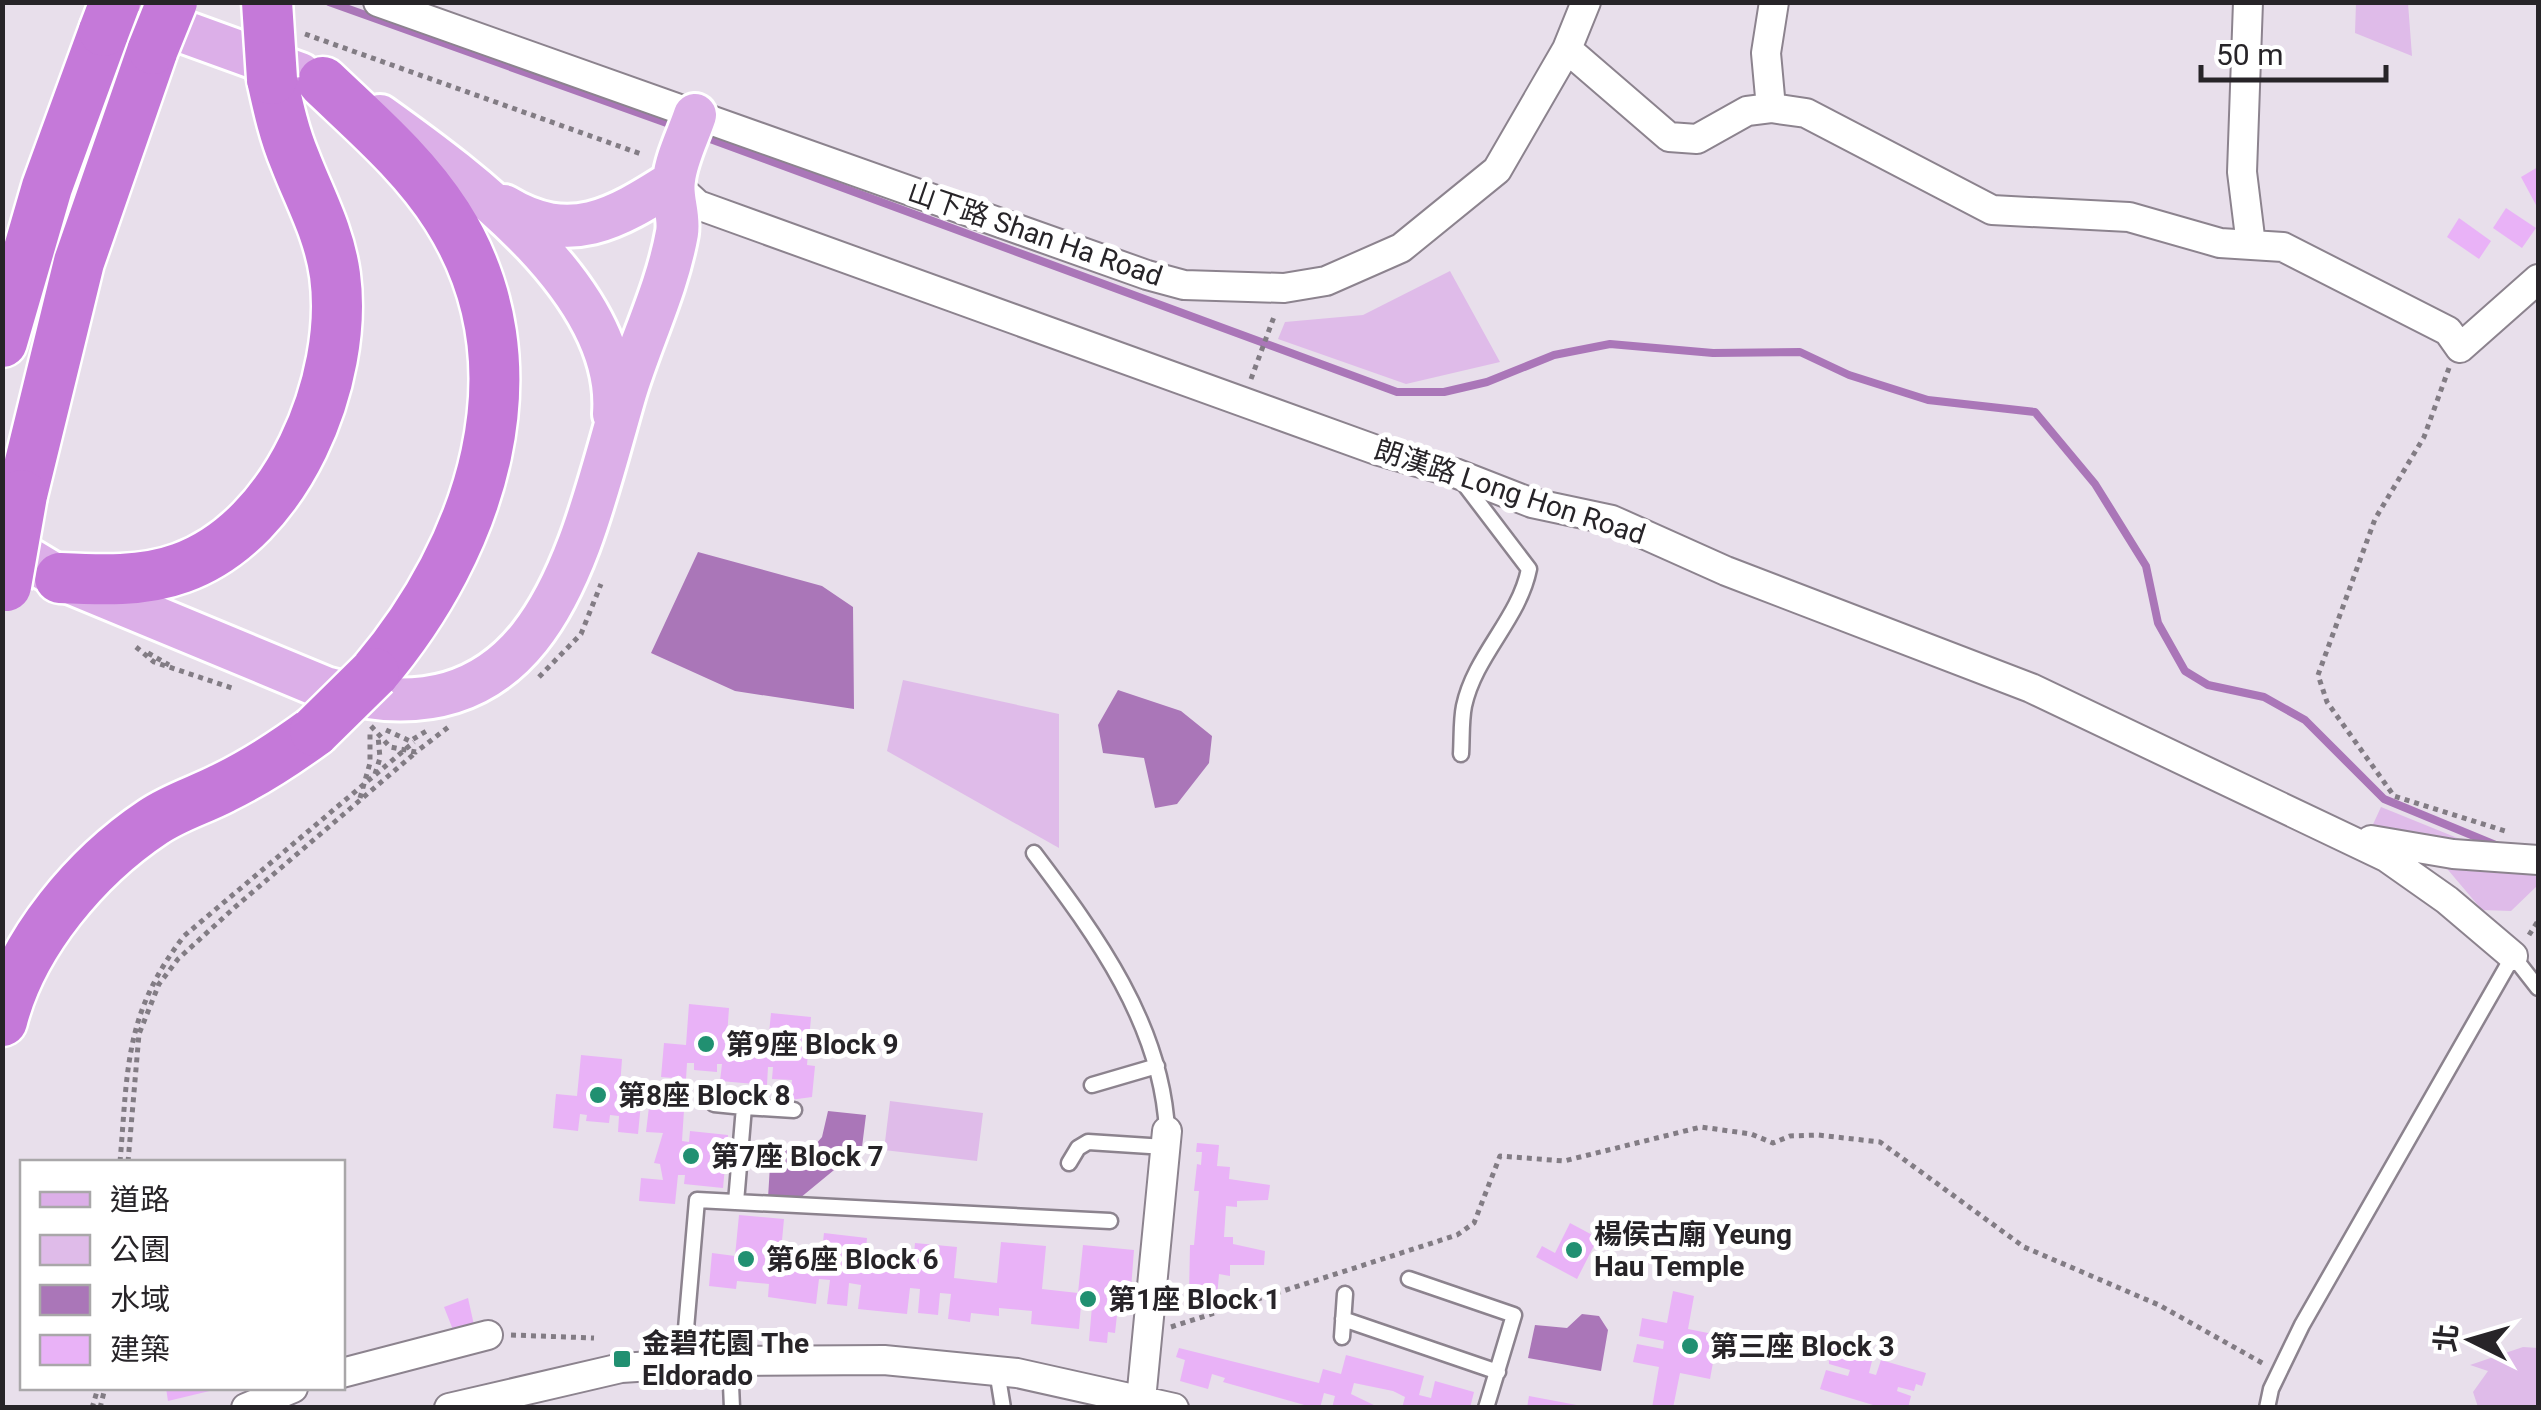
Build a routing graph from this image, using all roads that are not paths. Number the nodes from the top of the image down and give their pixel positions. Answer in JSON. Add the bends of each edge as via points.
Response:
{"nodes":[{"id":1,"x":172,"y":2,"type":"edge"},
{"id":2,"x":378,"y":2,"type":"edge"},
{"id":3,"x":1586,"y":2,"type":"edge"},
{"id":4,"x":1774,"y":2,"type":"edge"},
{"id":5,"x":2248,"y":2,"type":"edge"},
{"id":6,"x":108,"y":12,"type":"edge"},
{"id":7,"x":285,"y":18,"type":"edge"},
{"id":8,"x":1566,"y":49,"type":"junction"},
{"id":9,"x":323,"y":82,"type":"junction"},
{"id":10,"x":1771,"y":108,"type":"junction"},
{"id":11,"x":676,"y":148,"type":"junction"},
{"id":12,"x":482,"y":194,"type":"junction"},
{"id":13,"x":2251,"y":245,"type":"junction"},
{"id":14,"x":2538,"y":279,"type":"edge"},
{"id":15,"x":2,"y":342,"type":"edge"},
{"id":16,"x":613,"y":435,"type":"junction"},
{"id":17,"x":1455,"y":473,"type":"junction"},
{"id":18,"x":60,"y":578,"type":"junction"},
{"id":19,"x":4,"y":579,"type":"edge"},
{"id":20,"x":1461,"y":754,"type":"dead end"},
{"id":21,"x":2336,"y":832,"type":"junction"},
{"id":22,"x":1034,"y":853,"type":"dead end"},
{"id":23,"x":2538,"y":860,"type":"edge"},
{"id":24,"x":2513,"y":956,"type":"junction"},
{"id":25,"x":2538,"y":988,"type":"edge"},
{"id":26,"x":2,"y":1021,"type":"edge"},
{"id":27,"x":1157,"y":1066,"type":"junction"},
{"id":28,"x":1092,"y":1085,"type":"dead end"},
{"id":29,"x":714,"y":1104,"type":"dead end"},
{"id":30,"x":744,"y":1106,"type":"junction"},
{"id":31,"x":794,"y":1110,"type":"dead end"},
{"id":32,"x":1166,"y":1139,"type":"junction"},
{"id":33,"x":1070,"y":1163,"type":"dead end"},
{"id":34,"x":736,"y":1202,"type":"junction"},
{"id":35,"x":1110,"y":1220,"type":"dead end"},
{"id":36,"x":1408,"y":1278,"type":"dead end"},
{"id":37,"x":1345,"y":1294,"type":"dead end"},
{"id":38,"x":1343,"y":1318,"type":"junction"},
{"id":39,"x":488,"y":1335,"type":"road end"},
{"id":40,"x":1342,"y":1337,"type":"dead end"},
{"id":41,"x":730,"y":1361,"type":"junction"},
{"id":42,"x":683,"y":1364,"type":"junction"},
{"id":43,"x":997,"y":1371,"type":"junction"},
{"id":44,"x":345,"y":1372,"type":"edge"},
{"id":45,"x":1498,"y":1372,"type":"junction"},
{"id":46,"x":288,"y":1390,"type":"edge"},
{"id":47,"x":1163,"y":1405,"type":"edge"},
{"id":48,"x":246,"y":1408,"type":"edge"},
{"id":49,"x":449,"y":1408,"type":"edge"},
{"id":50,"x":732,"y":1408,"type":"edge"},
{"id":51,"x":1003,"y":1408,"type":"edge"},
{"id":52,"x":1486,"y":1408,"type":"edge"},
{"id":53,"x":2267,"y":1408,"type":"edge"}],
"edges":[{"from":1,"to":19,"type":"highway","bridge":true,"via":[[79,262]]},
{"from":2,"to":11,"type":"street","name":"山下路 Shan Ha Road"},
{"from":3,"to":8,"type":"street","name":"山下路 Shan Ha Road"},
{"from":4,"to":10,"type":"street","via":[[1766,53]]},
{"from":5,"to":13,"type":"street","via":[[2242,172]]},
{"from":6,"to":9,"type":"main road"},
{"from":6,"to":15,"type":"highway"},
{"from":7,"to":18,"type":"highway","bridge":true,"via":[[272,79],[335,276],[333,348],[309,429],[260,510],[206,557],[156,575]]},
{"from":8,"to":10,"type":"street","via":[[1670,137],[1698,139],[1746,112]]},
{"from":8,"to":11,"type":"street","name":"山下路 Shan Ha Road","via":[[1496,170],[1401,248],[1326,281],[1284,288],[1184,285]]},
{"from":9,"to":12,"type":"main road"},
{"from":9,"to":26,"type":"highway","bridge":true,"via":[[412,170],[450,220],[481,291],[494,365],[488,450],[466,527],[371,706],[154,821],[116,850],[34,948]]},
{"from":10,"to":13,"type":"street","via":[[1806,113],[1992,210],[2129,216],[2220,243]]},
{"from":11,"to":12,"type":"main road","via":[[612,219],[551,226]]},
{"from":11,"to":16,"type":"main road","via":[[677,232]]},
{"from":11,"to":17,"type":"street","name":"朗漢路 Long Hon Road","via":[[698,205]]},
{"from":12,"to":16,"type":"main road","via":[[552,266],[596,330],[614,386]]},
{"from":13,"to":14,"type":"street","via":[[2283,247],[2448,331],[2460,348]]},
{"from":16,"to":18,"type":"main road","via":[[552,611],[505,662],[448,692],[392,700],[325,688]]},
{"from":17,"to":20,"type":"lane","via":[[1529,568],[1524,594],[1464,704]]},
{"from":17,"to":21,"type":"street","name":"朗漢路 Long Hon Road","via":[[1532,503],[1612,520],[2031,688]]},
{"from":18,"to":19,"type":"main road"},
{"from":21,"to":23,"type":"street","name":"朗漢路 Long Hon Road","via":[[2452,854]]},
{"from":21,"to":24,"type":"street","name":"朗漢路 Long Hon Road","via":[[2386,857]]},
{"from":22,"to":27,"type":"lane","via":[[1106,952]]},
{"from":24,"to":25,"type":"lane"},
{"from":24,"to":53,"type":"lane","via":[[2302,1325]]},
{"from":27,"to":28,"type":"lane"},
{"from":27,"to":32,"type":"lane"},
{"from":29,"to":30,"type":"lane"},
{"from":30,"to":31,"type":"lane"},
{"from":30,"to":34,"type":"lane"},
{"from":32,"to":33,"type":"lane","via":[[1088,1142]]},
{"from":32,"to":47,"type":"street","via":[[1148,1330]]},
{"from":34,"to":35,"type":"lane"},
{"from":34,"to":42,"type":"lane","via":[[697,1200]]},
{"from":36,"to":45,"type":"lane","via":[[1514,1315]]},
{"from":37,"to":38,"type":"lane"},
{"from":38,"to":40,"type":"lane"},
{"from":38,"to":45,"type":"lane"},
{"from":39,"to":44,"type":"street"},
{"from":41,"to":42,"type":"street"},
{"from":41,"to":43,"type":"street","via":[[884,1360]]},
{"from":41,"to":50,"type":"lane"},
{"from":42,"to":49,"type":"street","via":[[569,1376]]},
{"from":43,"to":47,"type":"street"},
{"from":43,"to":51,"type":"lane"},
{"from":45,"to":52,"type":"lane"},
{"from":46,"to":48,"type":"street"}]}
